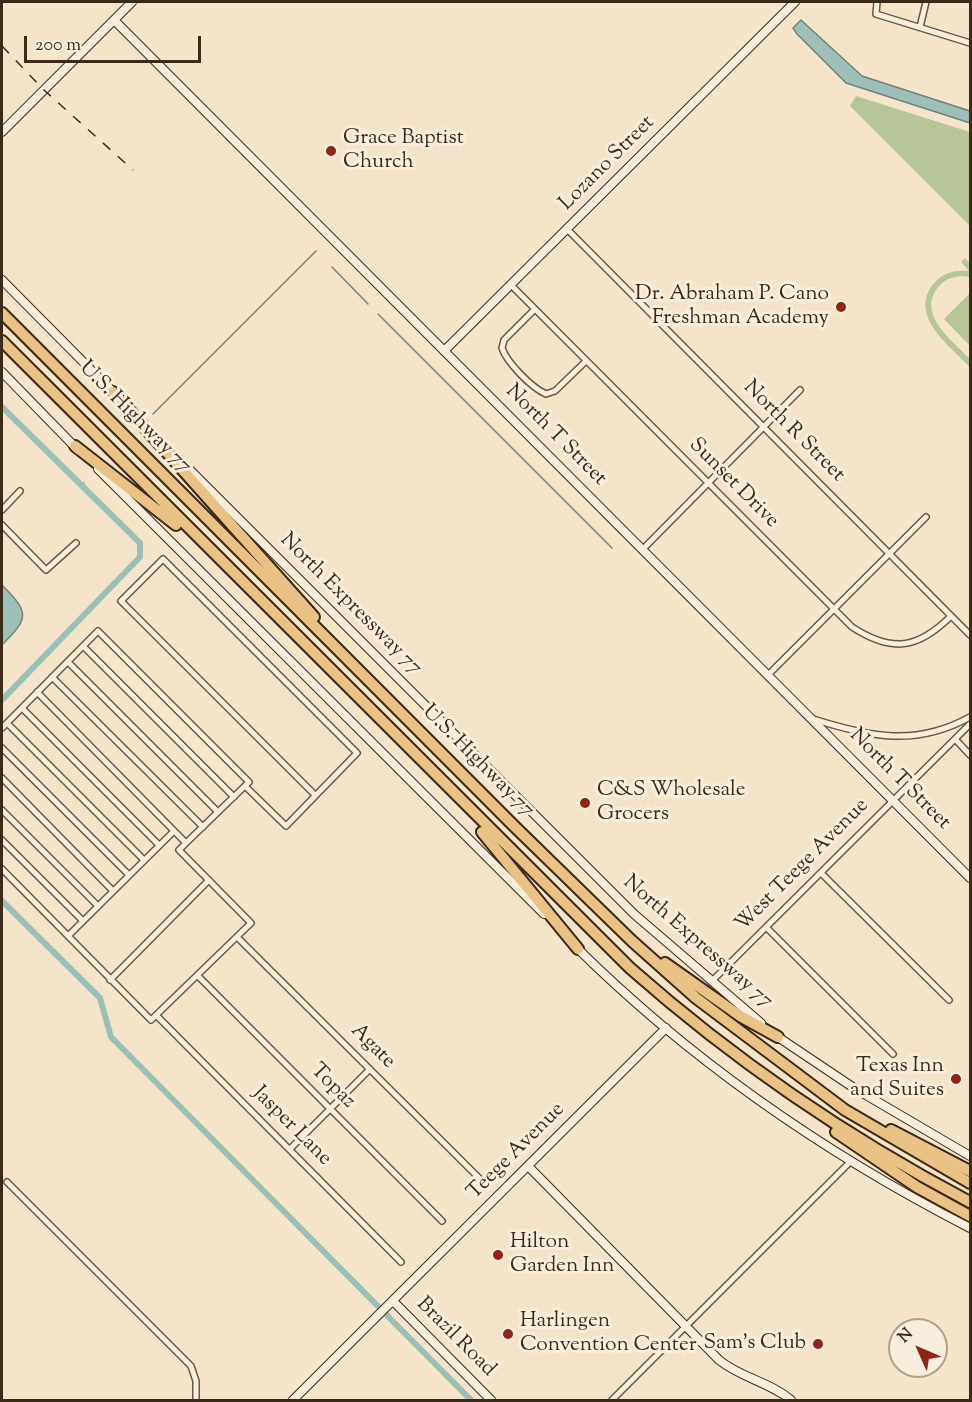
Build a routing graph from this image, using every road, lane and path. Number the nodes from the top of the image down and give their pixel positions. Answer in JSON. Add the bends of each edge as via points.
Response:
{"nodes":[{"id":1,"x":132,"y":2,"type":"edge"},
{"id":2,"x":795,"y":2,"type":"edge"},
{"id":3,"x":877,"y":2,"type":"edge"},
{"id":4,"x":926,"y":2,"type":"edge"},
{"id":5,"x":114,"y":20,"type":"junction"},
{"id":6,"x":920,"y":27,"type":"junction"},
{"id":7,"x":970,"y":44,"type":"edge"},
{"id":8,"x":2,"y":132,"type":"edge"},
{"id":9,"x":567,"y":229,"type":"junction"},
{"id":10,"x":2,"y":280,"type":"edge"},
{"id":11,"x":511,"y":285,"type":"junction"},
{"id":12,"x":535,"y":309,"type":"junction"},
{"id":13,"x":2,"y":313,"type":"edge"},
{"id":14,"x":2,"y":341,"type":"edge"},
{"id":15,"x":444,"y":351,"type":"junction"},
{"id":16,"x":586,"y":361,"type":"junction"},
{"id":17,"x":2,"y":372,"type":"edge"},
{"id":18,"x":800,"y":390,"type":"dead end"},
{"id":19,"x":113,"y":392,"type":"junction"},
{"id":20,"x":765,"y":428,"type":"junction"},
{"id":21,"x":75,"y":446,"type":"junction"},
{"id":22,"x":709,"y":483,"type":"junction"},
{"id":23,"x":20,"y":491,"type":"dead end"},
{"id":24,"x":2,"y":510,"type":"edge"},
{"id":25,"x":926,"y":517,"type":"dead end"},
{"id":26,"x":2,"y":525,"type":"edge"},
{"id":27,"x":76,"y":543,"type":"dead end"},
{"id":28,"x":643,"y":549,"type":"junction"},
{"id":29,"x":890,"y":554,"type":"junction"},
{"id":30,"x":259,"y":600,"type":"junction"},
{"id":31,"x":834,"y":609,"type":"junction"},
{"id":32,"x":951,"y":616,"type":"junction"},
{"id":33,"x":970,"y":635,"type":"edge"},
{"id":34,"x":83,"y":646,"type":"junction"},
{"id":35,"x":68,"y":662,"type":"junction"},
{"id":36,"x":768,"y":675,"type":"junction"},
{"id":37,"x":52,"y":677,"type":"junction"},
{"id":38,"x":373,"y":685,"type":"junction"},
{"id":39,"x":37,"y":692,"type":"junction"},
{"id":40,"x":22,"y":708,"type":"junction"},
{"id":41,"x":970,"y":717,"type":"edge"},
{"id":42,"x":812,"y":718,"type":"junction"},
{"id":43,"x":7,"y":723,"type":"junction"},
{"id":44,"x":970,"y":724,"type":"edge"},
{"id":45,"x":2,"y":728,"type":"edge"},
{"id":46,"x":955,"y":739,"type":"junction"},
{"id":47,"x":406,"y":746,"type":"junction"},
{"id":48,"x":2,"y":747,"type":"edge"},
{"id":49,"x":970,"y":755,"type":"edge"},
{"id":50,"x":2,"y":778,"type":"edge"},
{"id":51,"x":245,"y":786,"type":"junction"},
{"id":52,"x":315,"y":795,"type":"junction"},
{"id":53,"x":234,"y":797,"type":"junction"},
{"id":54,"x":893,"y":800,"type":"junction"},
{"id":55,"x":2,"y":810,"type":"edge"},
{"id":56,"x":218,"y":812,"type":"junction"},
{"id":57,"x":203,"y":827,"type":"junction"},
{"id":58,"x":174,"y":831,"type":"junction"},
{"id":59,"x":2,"y":840,"type":"edge"},
{"id":60,"x":186,"y":843,"type":"junction"},
{"id":61,"x":159,"y":845,"type":"junction"},
{"id":62,"x":144,"y":861,"type":"junction"},
{"id":63,"x":2,"y":869,"type":"edge"},
{"id":64,"x":821,"y":873,"type":"junction"},
{"id":65,"x":129,"y":875,"type":"junction"},
{"id":66,"x":970,"y":878,"type":"edge"},
{"id":67,"x":209,"y":880,"type":"junction"},
{"id":68,"x":113,"y":891,"type":"junction"},
{"id":69,"x":98,"y":906,"type":"junction"},
{"id":70,"x":83,"y":921,"type":"junction"},
{"id":71,"x":766,"y":927,"type":"junction"},
{"id":72,"x":68,"y":936,"type":"junction"},
{"id":73,"x":237,"y":937,"type":"junction"},
{"id":74,"x":632,"y":941,"type":"junction"},
{"id":75,"x":578,"y":948,"type":"junction"},
{"id":76,"x":198,"y":976,"type":"junction"},
{"id":77,"x":110,"y":980,"type":"junction"},
{"id":78,"x":711,"y":982,"type":"junction"},
{"id":79,"x":949,"y":1000,"type":"dead end"},
{"id":80,"x":158,"y":1016,"type":"junction"},
{"id":81,"x":666,"y":1028,"type":"junction"},
{"id":82,"x":778,"y":1037,"type":"junction"},
{"id":83,"x":893,"y":1054,"type":"dead end"},
{"id":84,"x":370,"y":1069,"type":"junction"},
{"id":85,"x":826,"y":1095,"type":"junction"},
{"id":86,"x":807,"y":1106,"type":"junction"},
{"id":87,"x":330,"y":1109,"type":"junction"},
{"id":88,"x":290,"y":1149,"type":"junction"},
{"id":89,"x":970,"y":1156,"type":"edge"},
{"id":90,"x":850,"y":1162,"type":"junction"},
{"id":91,"x":528,"y":1166,"type":"junction"},
{"id":92,"x":970,"y":1171,"type":"edge"},
{"id":93,"x":482,"y":1181,"type":"dead end"},
{"id":94,"x":7,"y":1182,"type":"dead end"},
{"id":95,"x":970,"y":1184,"type":"edge"},
{"id":96,"x":970,"y":1202,"type":"edge"},
{"id":97,"x":970,"y":1216,"type":"edge"},
{"id":98,"x":442,"y":1221,"type":"dead end"},
{"id":99,"x":970,"y":1228,"type":"edge"},
{"id":100,"x":401,"y":1262,"type":"dead end"},
{"id":101,"x":392,"y":1304,"type":"junction"},
{"id":102,"x":687,"y":1326,"type":"junction"},
{"id":103,"x":196,"y":1401,"type":"edge"},
{"id":104,"x":293,"y":1401,"type":"edge"},
{"id":105,"x":491,"y":1401,"type":"edge"},
{"id":106,"x":612,"y":1401,"type":"edge"},
{"id":107,"x":791,"y":1401,"type":"edge"}],
"edges":[{"from":1,"to":5,"type":"street"},
{"from":2,"to":9,"type":"street","name":"Lozano Street"},
{"from":3,"to":6,"type":"street","via":[[875,12]]},
{"from":4,"to":6,"type":"street"},
{"from":5,"to":8,"type":"street"},
{"from":5,"to":15,"type":"street","name":"North T Street"},
{"from":6,"to":7,"type":"street"},
{"from":9,"to":11,"type":"street","name":"Lozano Street"},
{"from":9,"to":20,"type":"street","name":"North R Street"},
{"from":10,"to":19,"type":"street","name":"North Expressway 77"},
{"from":11,"to":12,"type":"street","name":"Sunset Drive"},
{"from":11,"to":15,"type":"street","name":"Lozano Street"},
{"from":12,"to":16,"type":"street","name":"Sunset Drive"},
{"from":12,"to":16,"type":"street","via":[[504,340],[502,348],[537,389],[546,394],[555,391]]},
{"from":13,"to":38,"type":"highway","name":"U.S. Highway 77"},
{"from":14,"to":30,"type":"highway","name":"U.S. Highway 77"},
{"from":15,"to":28,"type":"street","name":"North T Street"},
{"from":16,"to":22,"type":"street","name":"Sunset Drive"},
{"from":17,"to":21,"type":"street"},
{"from":18,"to":20,"type":"street"},
{"from":19,"to":38,"type":"highway"},
{"from":19,"to":78,"type":"street","name":"North Expressway 77","via":[[627,907]]},
{"from":20,"to":22,"type":"street"},
{"from":20,"to":29,"type":"street","name":"North R Street"},
{"from":21,"to":30,"type":"highway","via":[[171,520]]},
{"from":21,"to":75,"type":"street"},
{"from":22,"to":28,"type":"street"},
{"from":22,"to":31,"type":"street","name":"Sunset Drive"},
{"from":23,"to":24,"type":"street"},
{"from":25,"to":29,"type":"street"},
{"from":26,"to":27,"type":"street","via":[[46,570]]},
{"from":28,"to":36,"type":"street","name":"North T Street"},
{"from":29,"to":31,"type":"street"},
{"from":29,"to":32,"type":"street","name":"North R Street"},
{"from":30,"to":47,"type":"highway","name":"U.S. Highway 77"},
{"from":31,"to":32,"type":"street","name":"Sunset Drive","via":[[867,637],[895,645],[923,638]]},
{"from":31,"to":36,"type":"street"},
{"from":32,"to":33,"type":"street","name":"North R Street"},
{"from":34,"to":35,"type":"street"},
{"from":34,"to":51,"type":"street","via":[[98,631],[249,782]]},
{"from":34,"to":53,"type":"street"},
{"from":35,"to":37,"type":"street"},
{"from":35,"to":56,"type":"street"},
{"from":36,"to":42,"type":"street","name":"North T Street"},
{"from":37,"to":39,"type":"street"},
{"from":37,"to":57,"type":"street"},
{"from":38,"to":74,"type":"highway","name":"U.S. Highway 77"},
{"from":39,"to":40,"type":"street"},
{"from":39,"to":58,"type":"street"},
{"from":40,"to":43,"type":"street"},
{"from":40,"to":61,"type":"street"},
{"from":41,"to":42,"type":"street","via":[[928,733],[884,737]]},
{"from":42,"to":54,"type":"street","name":"North T Street"},
{"from":43,"to":45,"type":"street"},
{"from":43,"to":62,"type":"street"},
{"from":44,"to":46,"type":"street","name":"West Teege Avenue"},
{"from":46,"to":49,"type":"street"},
{"from":46,"to":54,"type":"street","name":"West Teege Avenue"},
{"from":47,"to":75,"type":"highway"},
{"from":47,"to":86,"type":"highway","name":"U.S. Highway 77","via":[[630,968],[681,1013]]},
{"from":48,"to":65,"type":"street"},
{"from":50,"to":68,"type":"street"},
{"from":51,"to":52,"type":"street","via":[[286,826]]},
{"from":51,"to":53,"type":"street"},
{"from":52,"to":52,"type":"street","via":[[121,601],[163,559],[357,753]]},
{"from":53,"to":56,"type":"street"},
{"from":54,"to":64,"type":"street","name":"West Teege Avenue"},
{"from":54,"to":66,"type":"street","name":"North T Street"},
{"from":55,"to":69,"type":"street"},
{"from":56,"to":57,"type":"street"},
{"from":57,"to":60,"type":"street"},
{"from":58,"to":60,"type":"street"},
{"from":58,"to":61,"type":"street"},
{"from":59,"to":70,"type":"street"},
{"from":60,"to":67,"type":"street","via":[[179,850]]},
{"from":61,"to":62,"type":"street"},
{"from":62,"to":65,"type":"street"},
{"from":63,"to":72,"type":"street"},
{"from":64,"to":71,"type":"street","name":"West Teege Avenue"},
{"from":64,"to":79,"type":"street"},
{"from":65,"to":68,"type":"street"},
{"from":67,"to":73,"type":"street","via":[[251,923]]},
{"from":67,"to":77,"type":"street"},
{"from":68,"to":69,"type":"street"},
{"from":69,"to":70,"type":"street"},
{"from":70,"to":72,"type":"street"},
{"from":71,"to":78,"type":"street","name":"West Teege Avenue"},
{"from":71,"to":83,"type":"street"},
{"from":72,"to":77,"type":"street"},
{"from":73,"to":76,"type":"street"},
{"from":73,"to":84,"type":"street","name":"Agate"},
{"from":74,"to":82,"type":"highway","via":[[740,1016]]},
{"from":74,"to":85,"type":"highway","name":"U.S. Highway 77","via":[[696,998]]},
{"from":75,"to":81,"type":"street"},
{"from":76,"to":80,"type":"street"},
{"from":76,"to":87,"type":"street","name":"Topaz"},
{"from":77,"to":80,"type":"street","via":[[151,1020]]},
{"from":78,"to":82,"type":"street","name":"North Expressway 77"},
{"from":80,"to":88,"type":"street","name":"Jasper Lane"},
{"from":81,"to":90,"type":"street","via":[[778,1115]]},
{"from":81,"to":91,"type":"street","name":"Teege Avenue"},
{"from":82,"to":89,"type":"street","name":"North Expressway 77","via":[[854,1088]]},
{"from":84,"to":87,"type":"street"},
{"from":84,"to":93,"type":"street","name":"Agate"},
{"from":85,"to":92,"type":"highway"},
{"from":85,"to":95,"type":"highway","name":"U.S. Highway 77","via":[[883,1134]]},
{"from":86,"to":96,"type":"highway","name":"U.S. Highway 77"},
{"from":86,"to":97,"type":"highway","via":[[859,1149]]},
{"from":87,"to":88,"type":"street"},
{"from":87,"to":98,"type":"street","name":"Topaz"},
{"from":88,"to":100,"type":"street","name":"Jasper Lane"},
{"from":90,"to":99,"type":"street"},
{"from":90,"to":102,"type":"street"},
{"from":91,"to":101,"type":"street","name":"Teege Avenue"},
{"from":91,"to":102,"type":"street"},
{"from":94,"to":103,"type":"street","via":[[190,1366],[196,1381]]},
{"from":101,"to":104,"type":"street","name":"Teege Avenue"},
{"from":101,"to":105,"type":"street","name":"Brazil Road"},
{"from":102,"to":106,"type":"street"},
{"from":102,"to":107,"type":"street","via":[[727,1367],[773,1387]]}]}
